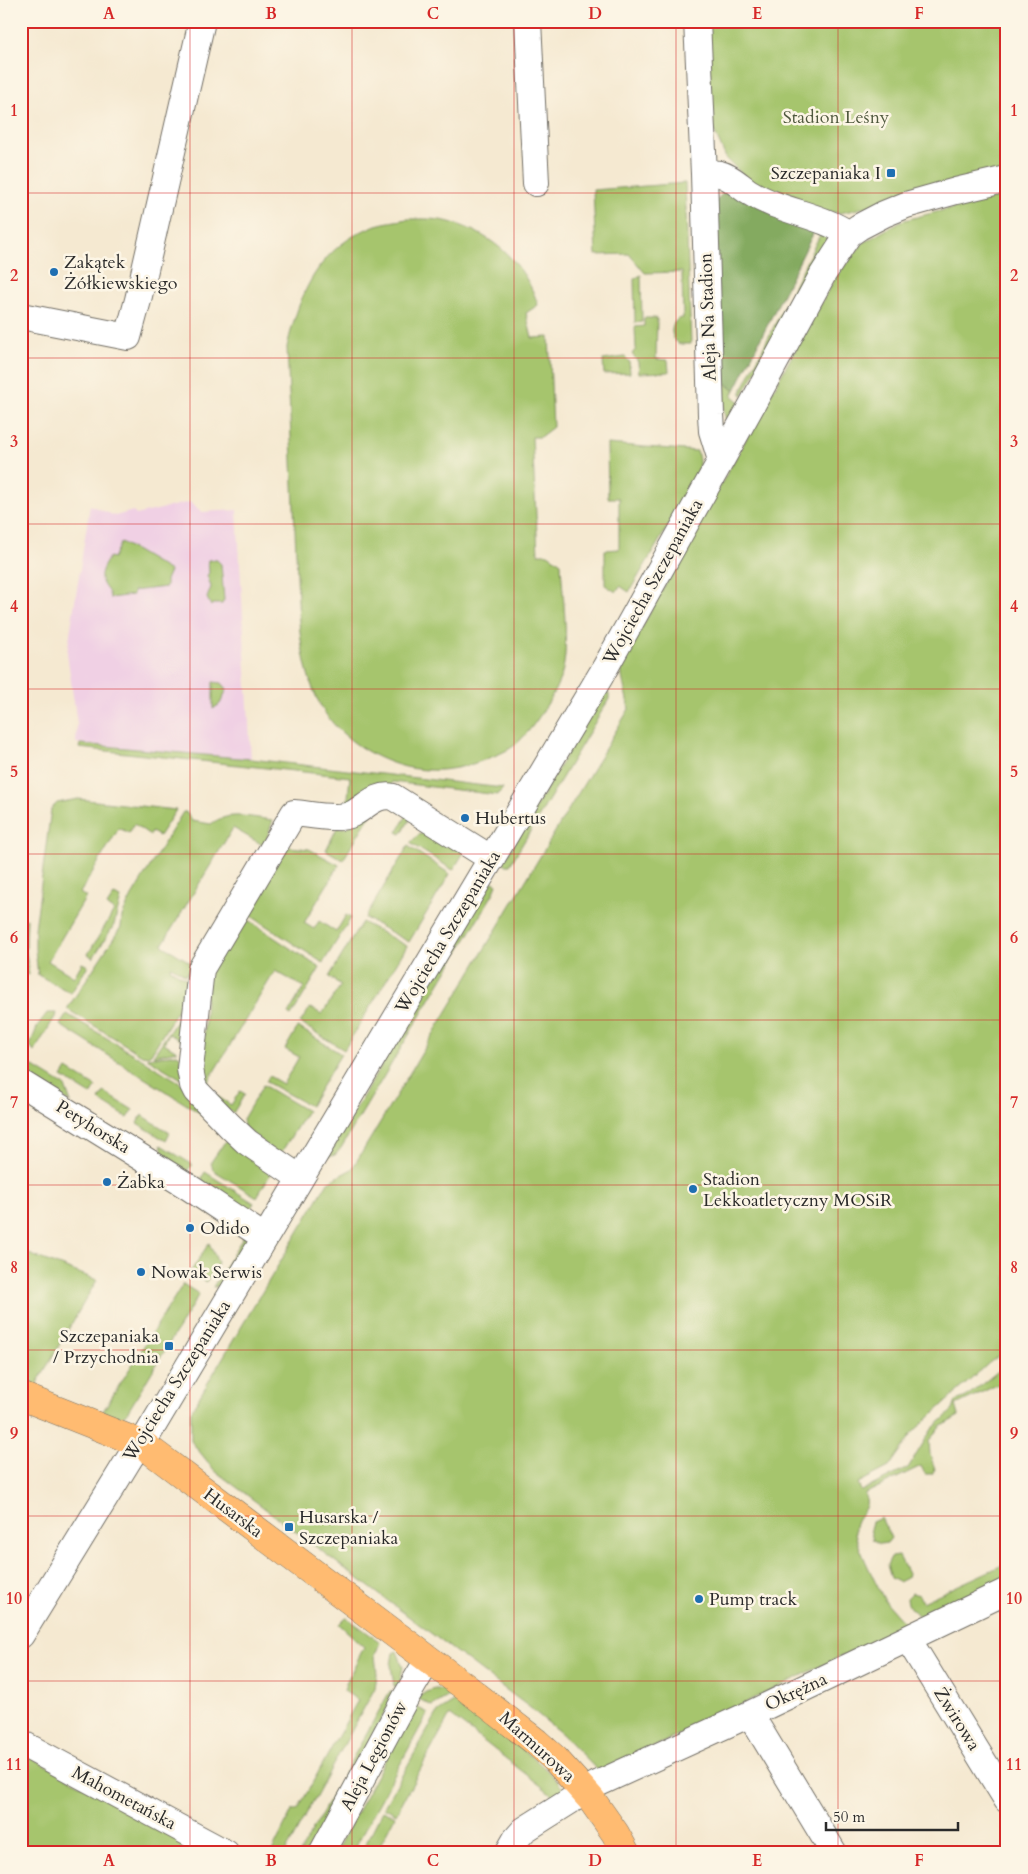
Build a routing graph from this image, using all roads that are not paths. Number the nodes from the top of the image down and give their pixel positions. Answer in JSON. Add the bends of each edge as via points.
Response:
{"nodes":[{"id":1,"x":202,"y":21,"type":"edge"},
{"id":2,"x":528,"y":21,"type":"edge"},
{"id":3,"x":697,"y":21,"type":"edge"},
{"id":4,"x":704,"y":174,"type":"junction"},
{"id":5,"x":1007,"y":179,"type":"edge"},
{"id":6,"x":536,"y":183,"type":"dead end"},
{"id":7,"x":849,"y":234,"type":"junction"},
{"id":8,"x":21,"y":316,"type":"edge"},
{"id":9,"x":721,"y":460,"type":"junction"},
{"id":10,"x":492,"y":858,"type":"junction"},
{"id":11,"x":21,"y":1082,"type":"edge"},
{"id":12,"x":300,"y":1178,"type":"junction"},
{"id":13,"x":264,"y":1237,"type":"junction"},
{"id":14,"x":21,"y":1396,"type":"edge"},
{"id":15,"x":142,"y":1444,"type":"junction"},
{"id":16,"x":1007,"y":1591,"type":"edge"},
{"id":17,"x":21,"y":1635,"type":"edge"},
{"id":18,"x":908,"y":1639,"type":"junction"},
{"id":19,"x":428,"y":1660,"type":"junction"},
{"id":20,"x":750,"y":1714,"type":"junction"},
{"id":21,"x":21,"y":1743,"type":"edge"},
{"id":22,"x":585,"y":1791,"type":"junction"},
{"id":23,"x":1007,"y":1800,"type":"edge"},
{"id":24,"x":226,"y":1853,"type":"edge"},
{"id":25,"x":322,"y":1853,"type":"edge"},
{"id":26,"x":508,"y":1853,"type":"edge"},
{"id":27,"x":626,"y":1853,"type":"edge"},
{"id":28,"x":834,"y":1853,"type":"edge"}],
"edges":[{"from":1,"to":8,"type":"street","via":[[128,337]]},
{"from":2,"to":6,"type":"street"},
{"from":3,"to":4,"type":"street","name":"Aleja Na Stadion"},
{"from":4,"to":7,"type":"street","via":[[720,174],[768,203],[823,220]]},
{"from":4,"to":9,"type":"street","name":"Aleja Na Stadion","via":[[711,415]]},
{"from":5,"to":7,"type":"street","name":"Wojciecha Szczepaniaka","via":[[906,205],[870,220]]},
{"from":7,"to":9,"type":"street","name":"Wojciecha Szczepaniaka","via":[[823,274]]},
{"from":9,"to":10,"type":"street","name":"Wojciecha Szczepaniaka","via":[[601,675]]},
{"from":10,"to":12,"type":"street","name":"Wojciecha Szczepaniaka"},
{"from":10,"to":12,"type":"street","via":[[388,796],[377,798],[347,816],[294,813],[201,969],[190,1068],[193,1085],[200,1096],[230,1126],[247,1142]]},
{"from":11,"to":13,"type":"street","name":"Petyhorska"},
{"from":12,"to":13,"type":"street","name":"Wojciecha Szczepaniaka"},
{"from":13,"to":15,"type":"street","name":"Wojciecha Szczepaniaka"},
{"from":14,"to":15,"type":"main road","name":"Husarska"},
{"from":15,"to":17,"type":"street","name":"Wojciecha Szczepaniaka","via":[[131,1456]]},
{"from":15,"to":19,"type":"main road","name":"Husarska"},
{"from":16,"to":18,"type":"street","name":"Okrężna"},
{"from":18,"to":20,"type":"street","name":"Okrężna"},
{"from":18,"to":23,"type":"street","name":"Żwirowa"},
{"from":19,"to":22,"type":"main road","name":"Marmurowa","via":[[536,1742]]},
{"from":19,"to":25,"type":"street","name":"Aleja Legionów"},
{"from":20,"to":22,"type":"street","name":"Okrężna"},
{"from":20,"to":28,"type":"street"},
{"from":21,"to":24,"type":"street","name":"Mahometańska"},
{"from":22,"to":26,"type":"street","name":"Okrężna","via":[[524,1830]]},
{"from":22,"to":27,"type":"main road","name":"Marmurowa"}]}
